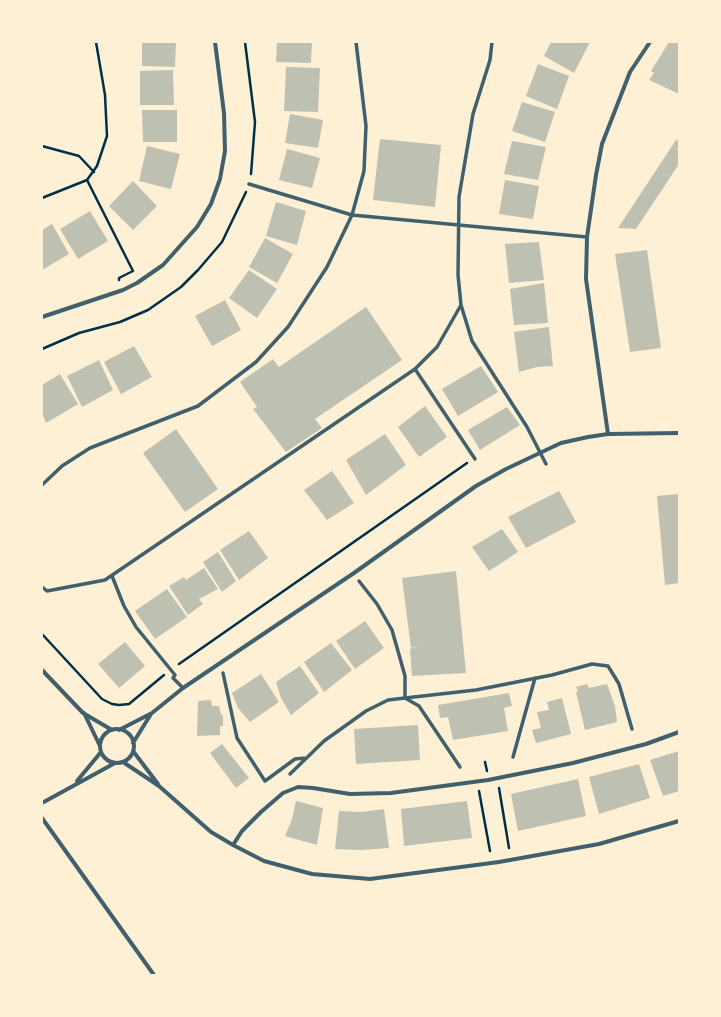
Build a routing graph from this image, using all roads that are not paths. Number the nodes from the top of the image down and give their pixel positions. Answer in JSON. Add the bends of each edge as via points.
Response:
{"nodes":[{"id":1,"x":215,"y":42,"type":"edge"},
{"id":2,"x":356,"y":42,"type":"edge"},
{"id":3,"x":492,"y":42,"type":"edge"},
{"id":4,"x":650,"y":42,"type":"edge"},
{"id":5,"x":249,"y":184,"type":"dead end"},
{"id":6,"x":352,"y":215,"type":"junction"},
{"id":7,"x":458,"y":226,"type":"junction"},
{"id":8,"x":587,"y":237,"type":"junction"},
{"id":9,"x":461,"y":305,"type":"junction"},
{"id":10,"x":42,"y":317,"type":"edge"},
{"id":11,"x":415,"y":369,"type":"junction"},
{"id":12,"x":608,"y":434,"type":"junction"},
{"id":13,"x":679,"y":434,"type":"edge"},
{"id":14,"x":541,"y":452,"type":"junction"},
{"id":15,"x":475,"y":459,"type":"road end"},
{"id":16,"x":546,"y":464,"type":"dead end"},
{"id":17,"x":42,"y":485,"type":"edge"},
{"id":18,"x":112,"y":576,"type":"junction"},
{"id":19,"x":359,"y":580,"type":"dead end"},
{"id":20,"x":42,"y":587,"type":"edge"},
{"id":21,"x":42,"y":670,"type":"edge"},
{"id":22,"x":223,"y":673,"type":"dead end"},
{"id":23,"x":535,"y":678,"type":"junction"},
{"id":24,"x":183,"y":688,"type":"junction"},
{"id":25,"x":405,"y":698,"type":"junction"},
{"id":26,"x":83,"y":713,"type":"junction"},
{"id":27,"x":152,"y":713,"type":"junction"},
{"id":28,"x":632,"y":729,"type":"dead end"},
{"id":29,"x":112,"y":730,"type":"junction"},
{"id":30,"x":119,"y":730,"type":"junction"},
{"id":31,"x":679,"y":732,"type":"edge"},
{"id":32,"x":133,"y":742,"type":"junction"},
{"id":33,"x":100,"y":746,"type":"junction"},
{"id":34,"x":133,"y":750,"type":"junction"},
{"id":35,"x":101,"y":752,"type":"junction"},
{"id":36,"x":307,"y":757,"type":"junction"},
{"id":37,"x":513,"y":757,"type":"dead end"},
{"id":38,"x":123,"y":762,"type":"junction"},
{"id":39,"x":116,"y":763,"type":"junction"},
{"id":40,"x":460,"y":767,"type":"dead end"},
{"id":41,"x":290,"y":774,"type":"dead end"},
{"id":42,"x":76,"y":783,"type":"junction"},
{"id":43,"x":159,"y":786,"type":"junction"},
{"id":44,"x":42,"y":803,"type":"edge"},
{"id":45,"x":42,"y":818,"type":"edge"},
{"id":46,"x":679,"y":821,"type":"edge"},
{"id":47,"x":233,"y":845,"type":"junction"},
{"id":48,"x":154,"y":975,"type":"edge"}],
"edges":[{"from":1,"to":10,"type":"street","via":[[224,113],[225,151],[220,179],[210,204],[196,227],[163,265],[137,283]]},
{"from":2,"to":6,"type":"street","via":[[366,126],[364,171]]},
{"from":3,"to":7,"type":"street","via":[[490,60],[473,114],[464,159]]},
{"from":4,"to":8,"type":"street","via":[[630,72],[602,144]]},
{"from":5,"to":6,"type":"street"},
{"from":6,"to":7,"type":"street"},
{"from":6,"to":17,"type":"street","via":[[327,267],[288,327],[256,362],[198,406],[90,448],[62,466]]},
{"from":7,"to":8,"type":"street"},
{"from":7,"to":9,"type":"street"},
{"from":8,"to":12,"type":"street","via":[[586,279]]},
{"from":9,"to":11,"type":"street","via":[[437,347]]},
{"from":9,"to":14,"type":"street","via":[[472,341]]},
{"from":11,"to":15,"type":"street"},
{"from":11,"to":18,"type":"street"},
{"from":12,"to":13,"type":"street"},
{"from":12,"to":14,"type":"street","via":[[561,443]]},
{"from":14,"to":16,"type":"street"},
{"from":14,"to":24,"type":"street","via":[[476,486],[354,573]]},
{"from":18,"to":20,"type":"street","via":[[105,580],[63,588],[48,590]]},
{"from":18,"to":24,"type":"street","via":[[136,627],[172,670],[175,675],[173,678]]},
{"from":19,"to":25,"type":"street","via":[[392,630],[405,676]]},
{"from":21,"to":26,"type":"street"},
{"from":22,"to":36,"type":"street","via":[[237,738],[265,781],[295,759]]},
{"from":23,"to":25,"type":"street","via":[[476,690]]},
{"from":23,"to":28,"type":"street","via":[[592,664],[608,666],[619,684]]},
{"from":23,"to":37,"type":"street"},
{"from":24,"to":27,"type":"street"},
{"from":25,"to":36,"type":"street","via":[[388,700],[366,711],[324,741]]},
{"from":25,"to":40,"type":"street","via":[[419,706]]},
{"from":26,"to":29,"type":"street"},
{"from":26,"to":33,"type":"street"},
{"from":27,"to":30,"type":"street"},
{"from":27,"to":32,"type":"street"},
{"from":29,"to":30,"type":"street"},
{"from":29,"to":33,"type":"street","via":[[103,736]]},
{"from":30,"to":32,"type":"street","via":[[128,734]]},
{"from":31,"to":47,"type":"street","via":[[646,744],[573,763],[488,780],[390,793],[350,794],[298,787],[283,793],[261,812],[242,831]]},
{"from":32,"to":34,"type":"street"},
{"from":33,"to":35,"type":"street"},
{"from":34,"to":38,"type":"street"},
{"from":34,"to":43,"type":"street"},
{"from":35,"to":39,"type":"street","via":[[107,760]]},
{"from":35,"to":42,"type":"street"},
{"from":36,"to":41,"type":"street"},
{"from":38,"to":39,"type":"street"},
{"from":38,"to":43,"type":"street"},
{"from":39,"to":42,"type":"street"},
{"from":42,"to":44,"type":"street"},
{"from":43,"to":47,"type":"street","via":[[210,832]]},
{"from":45,"to":48,"type":"street"},
{"from":46,"to":47,"type":"street","via":[[598,844],[499,862],[370,879],[312,874],[264,861]]}]}
